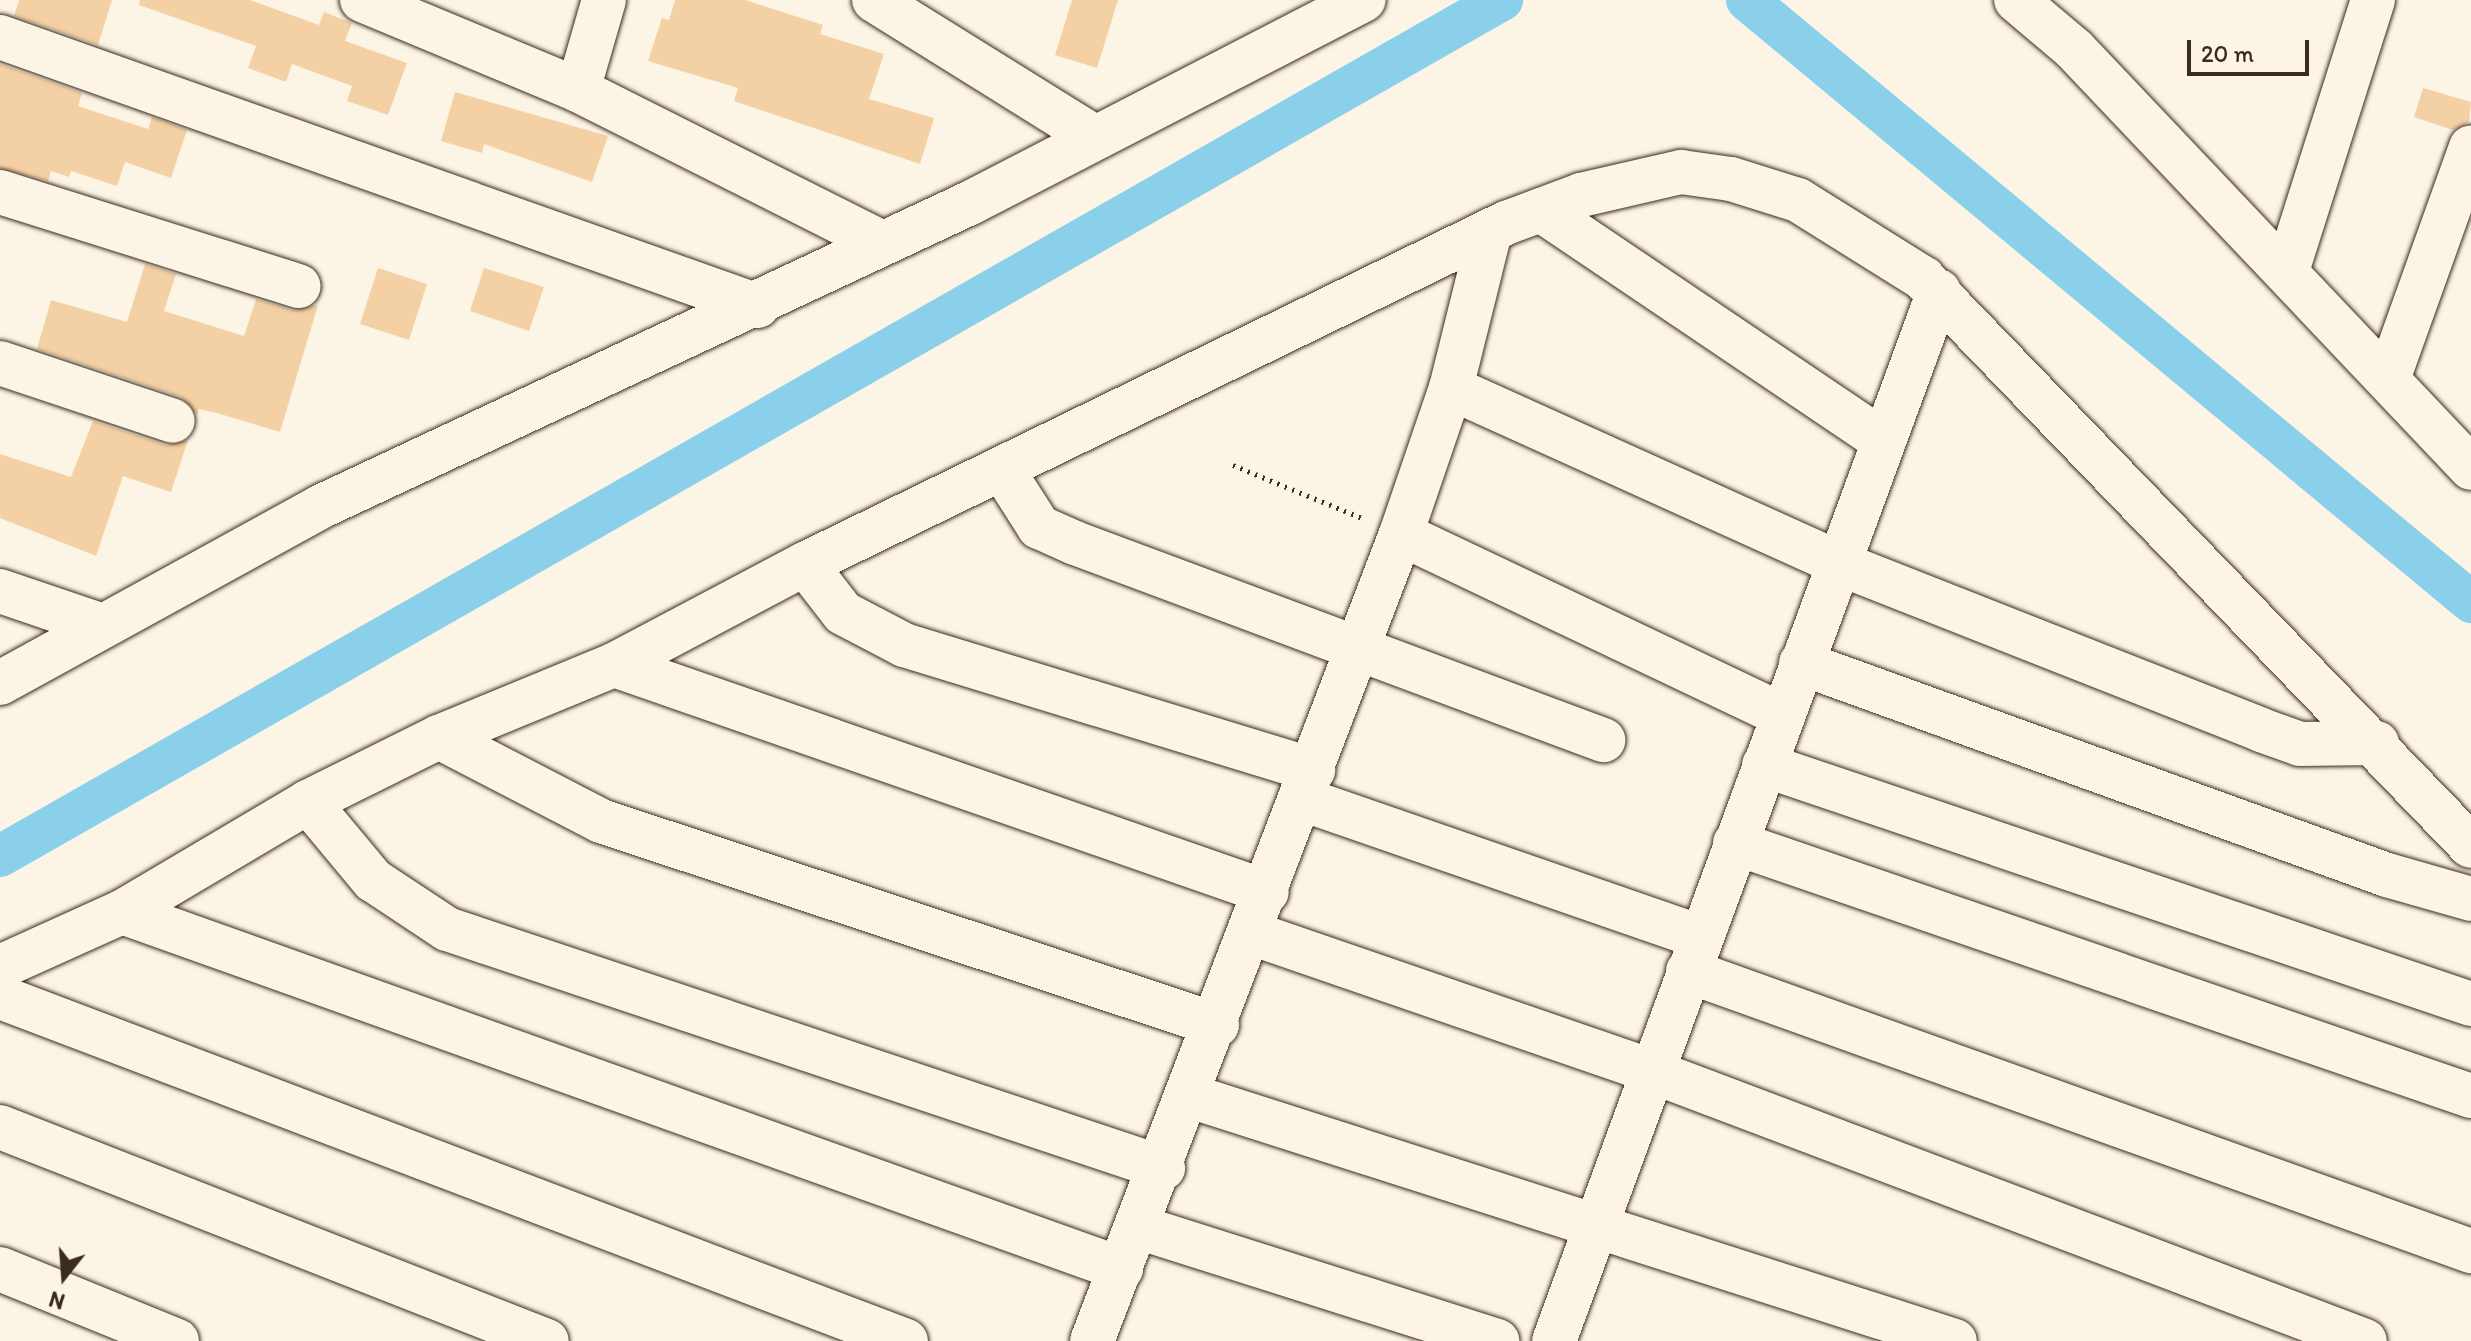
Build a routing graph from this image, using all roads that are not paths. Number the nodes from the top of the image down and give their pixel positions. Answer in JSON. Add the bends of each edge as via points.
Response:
{"nodes":[{"id":1,"x":362,"y":0,"type":"edge"},
{"id":2,"x":604,"y":0,"type":"edge"},
{"id":3,"x":874,"y":0,"type":"edge"},
{"id":4,"x":1364,"y":0,"type":"edge"},
{"id":5,"x":2016,"y":0,"type":"edge"},
{"id":6,"x":2373,"y":0,"type":"edge"},
{"id":7,"x":0,"y":37,"type":"edge"},
{"id":8,"x":578,"y":90,"type":"junction"},
{"id":9,"x":1094,"y":137,"type":"junction"},
{"id":10,"x":2471,"y":147,"type":"edge"},
{"id":11,"x":0,"y":192,"type":"edge"},
{"id":12,"x":1541,"y":210,"type":"junction"},
{"id":13,"x":1490,"y":231,"type":"junction"},
{"id":14,"x":882,"y":243,"type":"junction"},
{"id":15,"x":2287,"y":271,"type":"junction"},
{"id":16,"x":299,"y":286,"type":"dead end"},
{"id":17,"x":1939,"y":291,"type":"junction"},
{"id":18,"x":758,"y":306,"type":"junction"},
{"id":19,"x":0,"y":363,"type":"edge"},
{"id":20,"x":2388,"y":379,"type":"junction"},
{"id":21,"x":1451,"y":388,"type":"junction"},
{"id":22,"x":173,"y":421,"type":"dead end"},
{"id":23,"x":1883,"y":441,"type":"junction"},
{"id":24,"x":2471,"y":468,"type":"edge"},
{"id":25,"x":1002,"y":469,"type":"junction"},
{"id":26,"x":1401,"y":534,"type":"junction"},
{"id":27,"x":1838,"y":563,"type":"junction"},
{"id":28,"x":805,"y":564,"type":"junction"},
{"id":29,"x":0,"y":591,"type":"edge"},
{"id":30,"x":100,"y":625,"type":"junction"},
{"id":31,"x":1359,"y":646,"type":"junction"},
{"id":32,"x":1801,"y":663,"type":"junction"},
{"id":33,"x":614,"y":665,"type":"junction"},
{"id":34,"x":0,"y":683,"type":"edge"},
{"id":35,"x":1780,"y":714,"type":"junction"},
{"id":36,"x":439,"y":737,"type":"junction"},
{"id":37,"x":1603,"y":740,"type":"dead end"},
{"id":38,"x":2377,"y":743,"type":"junction"},
{"id":39,"x":1764,"y":765,"type":"junction"},
{"id":40,"x":1307,"y":784,"type":"junction"},
{"id":41,"x":308,"y":802,"type":"junction"},
{"id":42,"x":1735,"y":843,"type":"junction"},
{"id":43,"x":2471,"y":846,"type":"edge"},
{"id":44,"x":1267,"y":892,"type":"junction"},
{"id":45,"x":2471,"y":899,"type":"edge"},
{"id":46,"x":122,"y":912,"type":"junction"},
{"id":47,"x":1251,"y":933,"type":"junction"},
{"id":48,"x":1694,"y":954,"type":"junction"},
{"id":49,"x":0,"y":967,"type":"edge"},
{"id":50,"x":0,"y":997,"type":"edge"},
{"id":51,"x":2471,"y":1004,"type":"edge"},
{"id":52,"x":1217,"y":1025,"type":"junction"},
{"id":53,"x":1651,"y":1071,"type":"junction"},
{"id":54,"x":1190,"y":1096,"type":"junction"},
{"id":55,"x":2471,"y":1096,"type":"edge"},
{"id":56,"x":0,"y":1127,"type":"edge"},
{"id":57,"x":1163,"y":1168,"type":"junction"},
{"id":58,"x":1595,"y":1222,"type":"junction"},
{"id":59,"x":1138,"y":1227,"type":"junction"},
{"id":60,"x":2471,"y":1251,"type":"edge"},
{"id":61,"x":0,"y":1269,"type":"edge"},
{"id":62,"x":1121,"y":1269,"type":"junction"},
{"id":63,"x":177,"y":1341,"type":"edge"},
{"id":64,"x":547,"y":1341,"type":"edge"},
{"id":65,"x":906,"y":1341,"type":"edge"},
{"id":66,"x":1092,"y":1341,"type":"edge"},
{"id":67,"x":1497,"y":1341,"type":"edge"},
{"id":68,"x":1554,"y":1341,"type":"edge"},
{"id":69,"x":1955,"y":1341,"type":"edge"},
{"id":70,"x":2365,"y":1341,"type":"edge"}],
"edges":[{"from":1,"to":8,"type":"street"},
{"from":2,"to":8,"type":"street"},
{"from":3,"to":9,"type":"street"},
{"from":4,"to":9,"type":"street"},
{"from":5,"to":15,"type":"street","via":[[2074,49]]},
{"from":6,"to":15,"type":"street"},
{"from":7,"to":18,"type":"street"},
{"from":8,"to":14,"type":"street"},
{"from":9,"to":14,"type":"street"},
{"from":10,"to":20,"type":"street"},
{"from":11,"to":16,"type":"street"},
{"from":12,"to":13,"type":"street"},
{"from":12,"to":17,"type":"street","via":[[1681,172],[1731,179],[1798,200]]},
{"from":12,"to":23,"type":"street"},
{"from":13,"to":21,"type":"street"},
{"from":13,"to":25,"type":"street"},
{"from":14,"to":18,"type":"street"},
{"from":15,"to":20,"type":"street"},
{"from":17,"to":23,"type":"street"},
{"from":17,"to":38,"type":"street"},
{"from":18,"to":30,"type":"street","via":[[443,447]]},
{"from":19,"to":22,"type":"street"},
{"from":20,"to":24,"type":"street"},
{"from":21,"to":26,"type":"street"},
{"from":21,"to":27,"type":"street"},
{"from":23,"to":27,"type":"street"},
{"from":25,"to":28,"type":"street"},
{"from":25,"to":31,"type":"street","via":[[1039,527]]},
{"from":26,"to":31,"type":"street"},
{"from":26,"to":35,"type":"street"},
{"from":27,"to":32,"type":"street"},
{"from":27,"to":38,"type":"street","via":[[2300,744]]},
{"from":28,"to":33,"type":"street"},
{"from":28,"to":40,"type":"street","via":[[843,613],[904,645]]},
{"from":29,"to":30,"type":"street"},
{"from":30,"to":34,"type":"street"},
{"from":31,"to":37,"type":"street"},
{"from":31,"to":40,"type":"street"},
{"from":32,"to":35,"type":"street"},
{"from":32,"to":45,"type":"street","via":[[2387,875]]},
{"from":33,"to":36,"type":"street"},
{"from":33,"to":44,"type":"street"},
{"from":35,"to":39,"type":"street"},
{"from":36,"to":41,"type":"street"},
{"from":36,"to":52,"type":"street","via":[[601,821]]},
{"from":38,"to":43,"type":"street"},
{"from":39,"to":42,"type":"street"},
{"from":39,"to":51,"type":"street"},
{"from":40,"to":44,"type":"street"},
{"from":40,"to":48,"type":"street"},
{"from":41,"to":46,"type":"street"},
{"from":41,"to":57,"type":"street","via":[[373,880],[447,929]]},
{"from":42,"to":48,"type":"street"},
{"from":42,"to":55,"type":"street"},
{"from":44,"to":47,"type":"street"},
{"from":46,"to":49,"type":"street"},
{"from":46,"to":62,"type":"street"},
{"from":47,"to":52,"type":"street"},
{"from":47,"to":53,"type":"street"},
{"from":48,"to":53,"type":"street"},
{"from":48,"to":60,"type":"street"},
{"from":50,"to":65,"type":"street"},
{"from":52,"to":54,"type":"street"},
{"from":53,"to":58,"type":"street"},
{"from":53,"to":70,"type":"street"},
{"from":54,"to":57,"type":"street"},
{"from":54,"to":58,"type":"street"},
{"from":56,"to":64,"type":"street"},
{"from":57,"to":59,"type":"street"},
{"from":58,"to":68,"type":"street"},
{"from":58,"to":69,"type":"street"},
{"from":59,"to":62,"type":"street"},
{"from":59,"to":67,"type":"street"},
{"from":61,"to":63,"type":"street"},
{"from":62,"to":66,"type":"street"}]}
